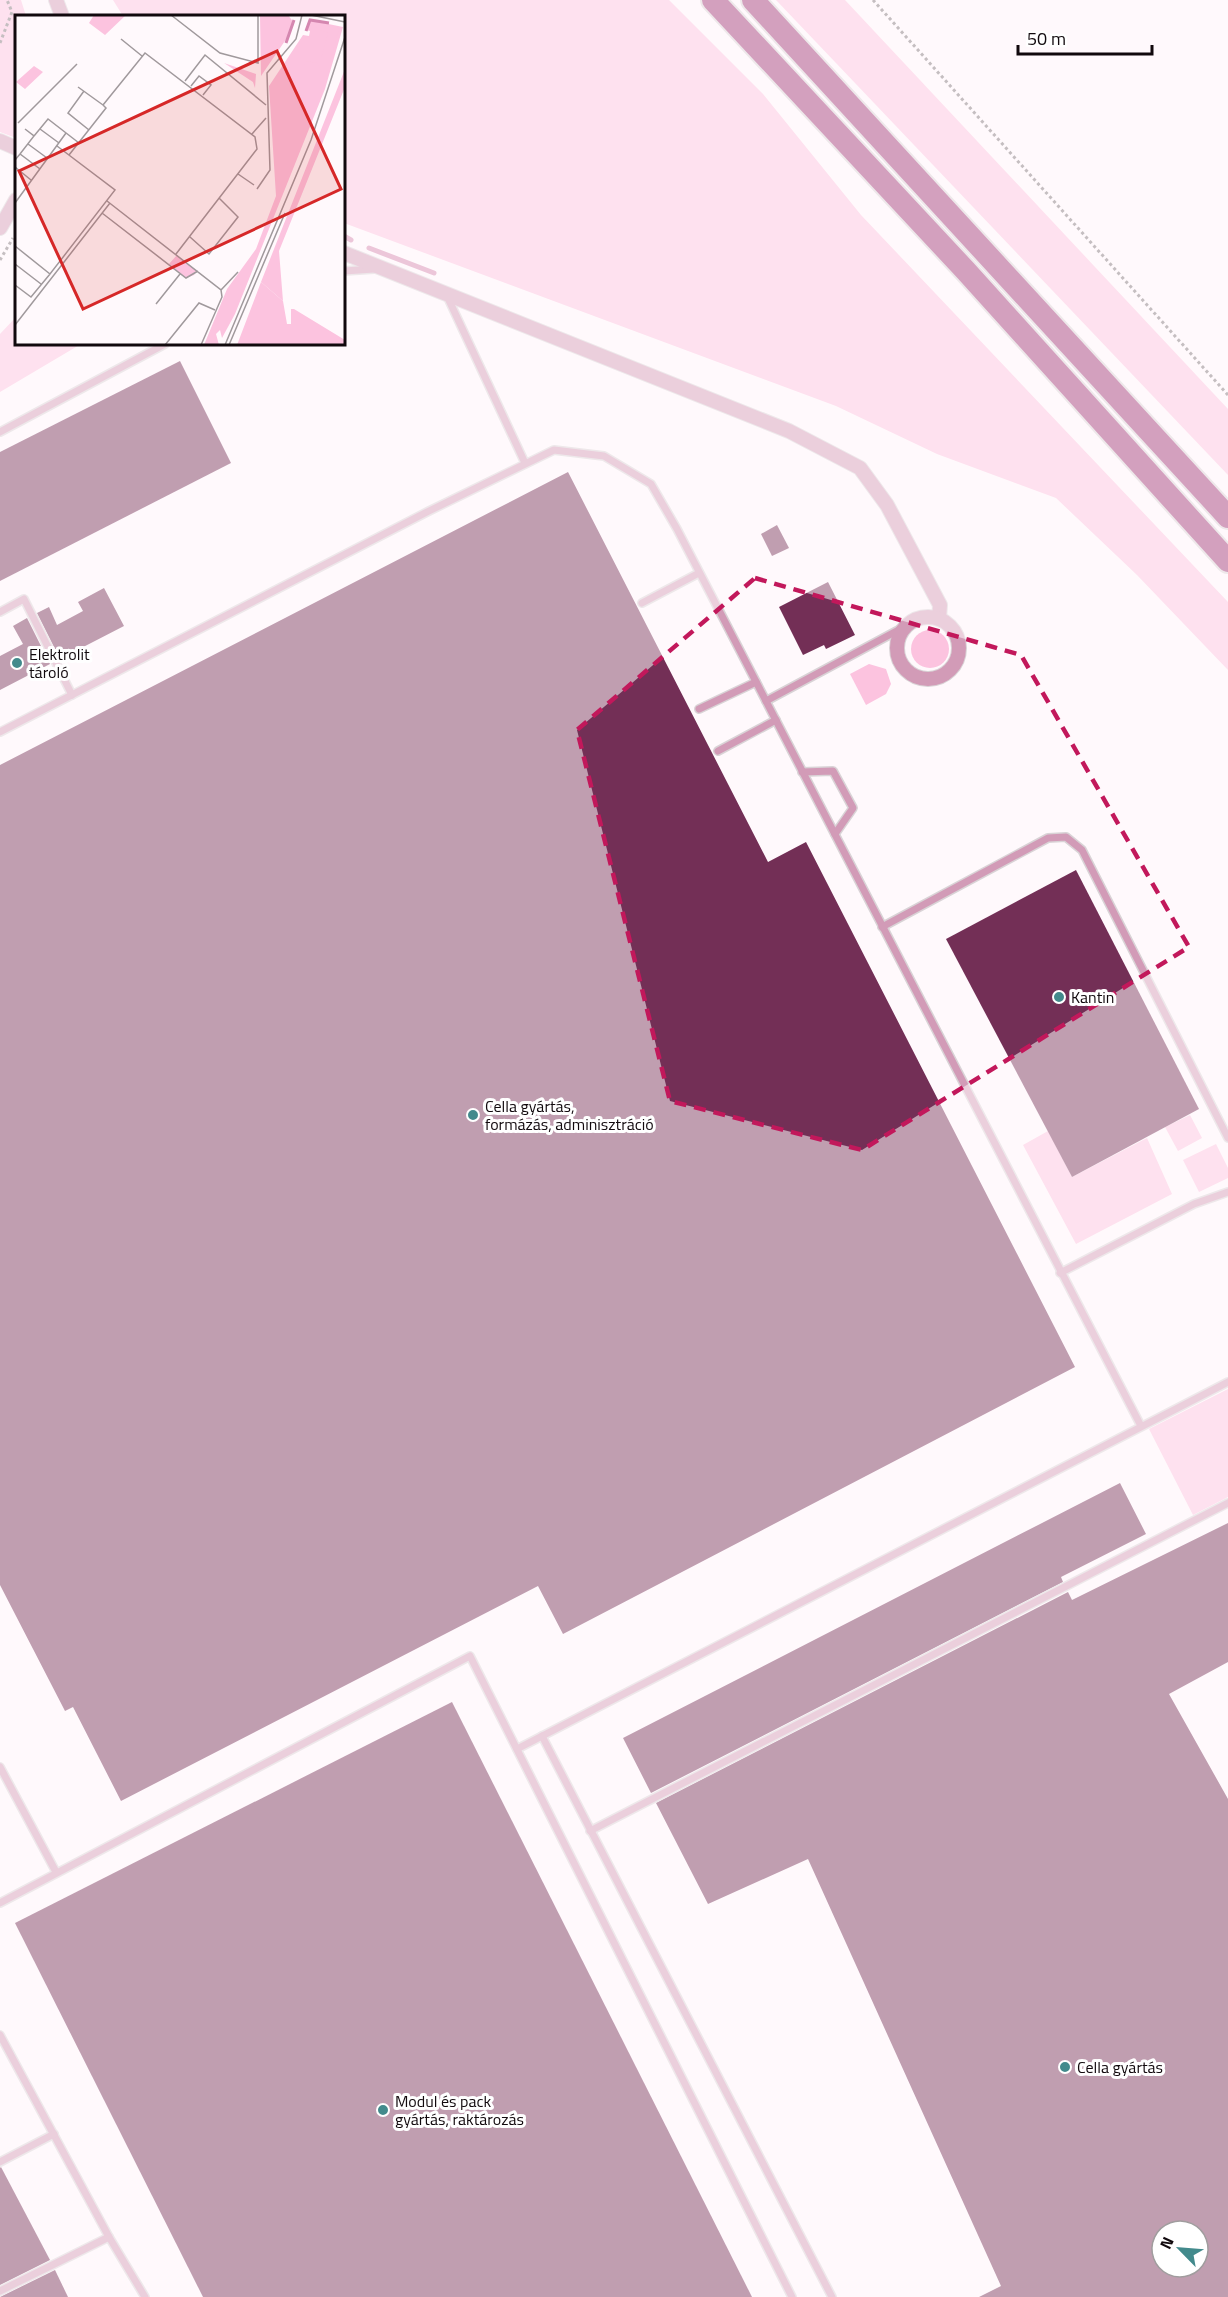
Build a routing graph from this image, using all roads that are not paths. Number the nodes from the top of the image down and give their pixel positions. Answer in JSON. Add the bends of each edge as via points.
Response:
{"nodes":[{"id":1,"x":56,"y":0,"type":"edge"},
{"id":2,"x":713,"y":0,"type":"edge"},
{"id":3,"x":753,"y":0,"type":"edge"},
{"id":4,"x":62,"y":15,"type":"edge"},
{"id":5,"x":0,"y":141,"type":"edge"},
{"id":6,"x":15,"y":148,"type":"edge"},
{"id":7,"x":15,"y":202,"type":"edge"},
{"id":8,"x":0,"y":228,"type":"edge"},
{"id":9,"x":345,"y":253,"type":"edge"},
{"id":10,"x":384,"y":269,"type":"junction"},
{"id":11,"x":345,"y":271,"type":"edge"},
{"id":12,"x":446,"y":293,"type":"junction"},
{"id":13,"x":163,"y":345,"type":"edge"},
{"id":14,"x":0,"y":432,"type":"edge"},
{"id":15,"x":525,"y":463,"type":"junction"},
{"id":16,"x":1228,"y":517,"type":"edge"},
{"id":17,"x":1228,"y":561,"type":"edge"},
{"id":18,"x":699,"y":573,"type":"junction"},
{"id":19,"x":642,"y":603,"type":"dead end"},
{"id":20,"x":0,"y":612,"type":"edge"},
{"id":21,"x":939,"y":618,"type":"junction"},
{"id":22,"x":906,"y":626,"type":"junction"},
{"id":23,"x":756,"y":682,"type":"junction"},
{"id":24,"x":72,"y":695,"type":"junction"},
{"id":25,"x":766,"y":701,"type":"junction"},
{"id":26,"x":699,"y":710,"type":"dead end"},
{"id":27,"x":776,"y":720,"type":"junction"},
{"id":28,"x":0,"y":732,"type":"edge"},
{"id":29,"x":718,"y":751,"type":"dead end"},
{"id":30,"x":802,"y":772,"type":"junction"},
{"id":31,"x":835,"y":834,"type":"junction"},
{"id":32,"x":882,"y":927,"type":"junction"},
{"id":33,"x":1228,"y":1138,"type":"edge"},
{"id":34,"x":1228,"y":1192,"type":"edge"},
{"id":35,"x":1060,"y":1273,"type":"junction"},
{"id":36,"x":1228,"y":1382,"type":"edge"},
{"id":37,"x":1141,"y":1426,"type":"junction"},
{"id":38,"x":1228,"y":1503,"type":"edge"},
{"id":39,"x":542,"y":1736,"type":"junction"},
{"id":40,"x":517,"y":1749,"type":"junction"},
{"id":41,"x":0,"y":1767,"type":"edge"},
{"id":42,"x":590,"y":1830,"type":"junction"},
{"id":43,"x":56,"y":1872,"type":"junction"},
{"id":44,"x":0,"y":1903,"type":"edge"},
{"id":45,"x":0,"y":2035,"type":"edge"},
{"id":46,"x":2,"y":2043,"type":"edge"},
{"id":47,"x":54,"y":2134,"type":"junction"},
{"id":48,"x":0,"y":2162,"type":"edge"},
{"id":49,"x":109,"y":2237,"type":"junction"},
{"id":50,"x":0,"y":2291,"type":"edge"},
{"id":51,"x":145,"y":2297,"type":"edge"},
{"id":52,"x":792,"y":2297,"type":"edge"},
{"id":53,"x":832,"y":2297,"type":"edge"}],
"edges":[{"from":1,"to":4,"type":"street"},
{"from":2,"to":17,"type":"highway","via":[[958,262]]},
{"from":3,"to":16,"type":"highway"},
{"from":5,"to":6,"type":"street"},
{"from":7,"to":8,"type":"street"},
{"from":9,"to":10,"type":"street"},
{"from":10,"to":11,"type":"lane"},
{"from":10,"to":12,"type":"street"},
{"from":12,"to":15,"type":"lane"},
{"from":12,"to":21,"type":"street","via":[[789,430],[860,468],[887,505],[939,605]]},
{"from":13,"to":14,"type":"lane"},
{"from":15,"to":18,"type":"lane","via":[[554,450],[604,456],[651,484]]},
{"from":15,"to":24,"type":"lane"},
{"from":18,"to":19,"type":"lane"},
{"from":18,"to":23,"type":"lane"},
{"from":20,"to":24,"type":"lane","via":[[24,599]]},
{"from":21,"to":22,"type":"street","via":[[922,617]]},
{"from":21,"to":22,"type":"street","via":[[953,629],[960,646],[954,666],[938,678],[917,678],[902,664],[897,644]]},
{"from":22,"to":25,"type":"lane"},
{"from":23,"to":25,"type":"lane"},
{"from":23,"to":26,"type":"lane"},
{"from":24,"to":28,"type":"lane"},
{"from":25,"to":27,"type":"lane"},
{"from":27,"to":29,"type":"lane"},
{"from":27,"to":30,"type":"lane"},
{"from":30,"to":31,"type":"lane"},
{"from":30,"to":31,"type":"lane","via":[[833,771],[853,808]]},
{"from":31,"to":32,"type":"lane"},
{"from":32,"to":33,"type":"lane","via":[[1048,838],[1066,837],[1082,850]]},
{"from":32,"to":35,"type":"lane"},
{"from":34,"to":35,"type":"lane","via":[[1194,1204]]},
{"from":35,"to":37,"type":"lane"},
{"from":36,"to":37,"type":"lane"},
{"from":37,"to":39,"type":"lane"},
{"from":38,"to":42,"type":"lane"},
{"from":39,"to":40,"type":"lane"},
{"from":39,"to":42,"type":"lane"},
{"from":40,"to":43,"type":"lane","via":[[470,1656]]},
{"from":40,"to":52,"type":"lane"},
{"from":41,"to":43,"type":"lane"},
{"from":42,"to":53,"type":"lane"},
{"from":43,"to":44,"type":"lane"},
{"from":45,"to":46,"type":"lane"},
{"from":46,"to":47,"type":"lane"},
{"from":47,"to":48,"type":"lane"},
{"from":47,"to":49,"type":"lane"},
{"from":49,"to":50,"type":"lane"},
{"from":49,"to":51,"type":"lane"}]}
